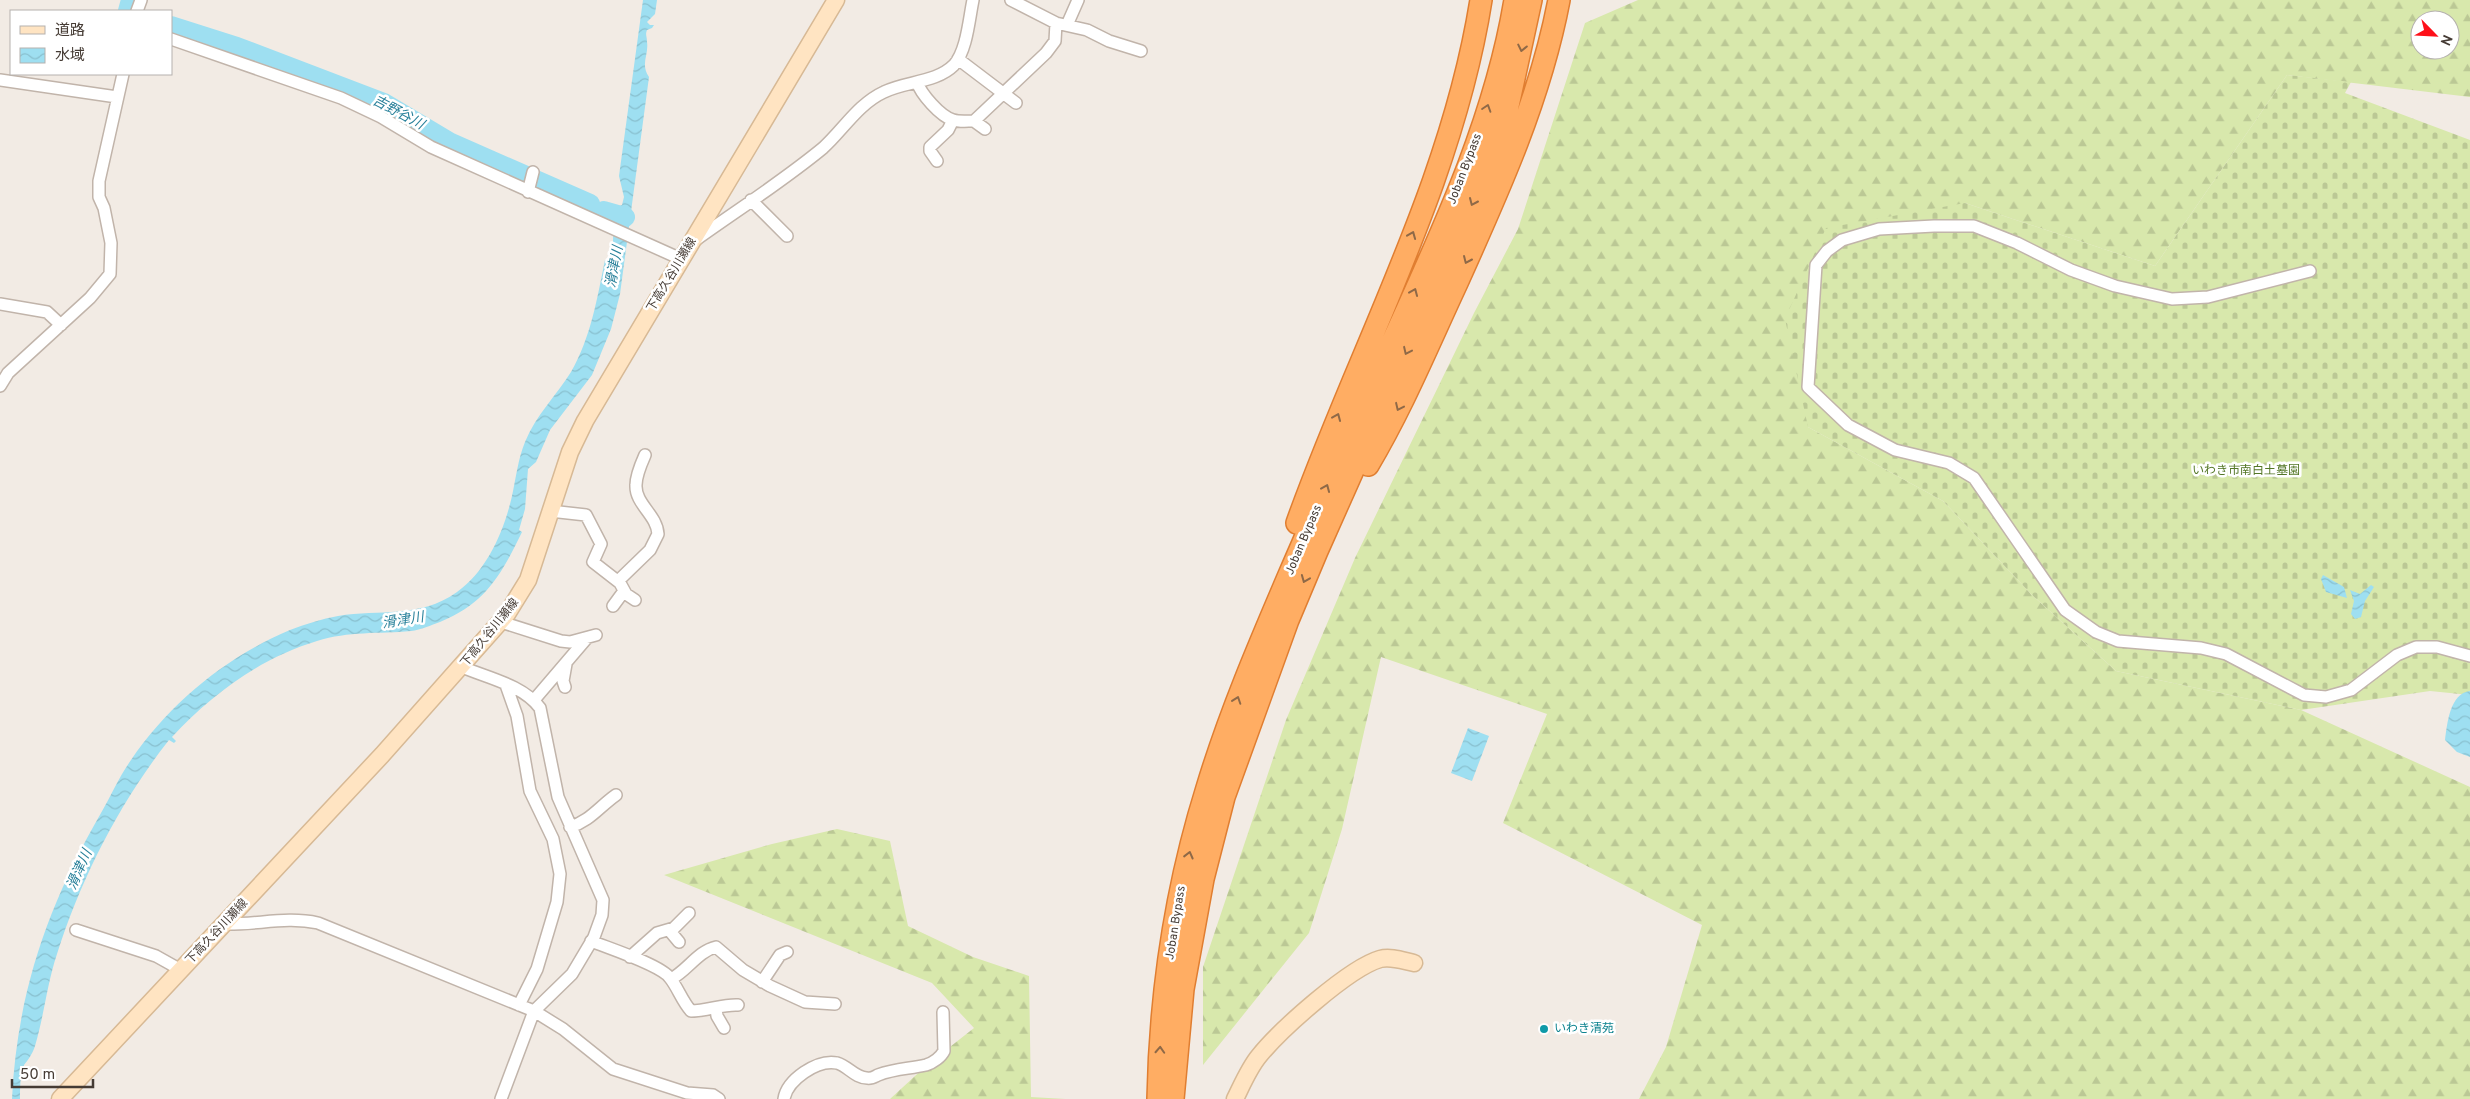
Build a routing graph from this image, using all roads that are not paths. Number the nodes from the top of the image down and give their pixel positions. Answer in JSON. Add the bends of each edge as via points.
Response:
{"nodes":[{"id":1,"x":836,"y":0,"type":"edge"},
{"id":2,"x":973,"y":0,"type":"edge"},
{"id":3,"x":1011,"y":0,"type":"edge"},
{"id":4,"x":1078,"y":0,"type":"edge"},
{"id":5,"x":1481,"y":0,"type":"edge"},
{"id":6,"x":1515,"y":0,"type":"edge"},
{"id":7,"x":1531,"y":0,"type":"edge"},
{"id":8,"x":1559,"y":0,"type":"edge"},
{"id":9,"x":1062,"y":24,"type":"junction"},
{"id":10,"x":172,"y":38,"type":"edge"},
{"id":11,"x":1141,"y":51,"type":"dead end"},
{"id":12,"x":958,"y":59,"type":"junction"},
{"id":13,"x":123,"y":75,"type":"edge"},
{"id":14,"x":0,"y":80,"type":"edge"},
{"id":15,"x":918,"y":82,"type":"junction"},
{"id":16,"x":1005,"y":94,"type":"junction"},
{"id":17,"x":116,"y":97,"type":"junction"},
{"id":18,"x":1016,"y":103,"type":"dead end"},
{"id":19,"x":953,"y":120,"type":"junction"},
{"id":20,"x":974,"y":122,"type":"junction"},
{"id":21,"x":985,"y":129,"type":"dead end"},
{"id":22,"x":937,"y":161,"type":"dead end"},
{"id":23,"x":751,"y":200,"type":"junction"},
{"id":24,"x":787,"y":236,"type":"dead end"},
{"id":25,"x":691,"y":242,"type":"junction"},
{"id":26,"x":681,"y":259,"type":"junction"},
{"id":27,"x":2310,"y":271,"type":"dead end"},
{"id":28,"x":0,"y":304,"type":"edge"},
{"id":29,"x":61,"y":325,"type":"junction"},
{"id":30,"x":0,"y":386,"type":"edge"},
{"id":31,"x":645,"y":455,"type":"dead end"},
{"id":32,"x":550,"y":511,"type":"junction"},
{"id":33,"x":1317,"y":551,"type":"junction"},
{"id":34,"x":621,"y":586,"type":"junction"},
{"id":35,"x":635,"y":600,"type":"dead end"},
{"id":36,"x":613,"y":606,"type":"dead end"},
{"id":37,"x":501,"y":622,"type":"junction"},
{"id":38,"x":1258,"y":645,"type":"junction"},
{"id":39,"x":2470,"y":656,"type":"edge"},
{"id":40,"x":565,"y":662,"type":"junction"},
{"id":41,"x":462,"y":667,"type":"junction"},
{"id":42,"x":506,"y":685,"type":"junction"},
{"id":43,"x":565,"y":687,"type":"dead end"},
{"id":44,"x":534,"y":700,"type":"junction"},
{"id":45,"x":616,"y":795,"type":"dead end"},
{"id":46,"x":570,"y":827,"type":"junction"},
{"id":47,"x":689,"y":913,"type":"dead end"},
{"id":48,"x":224,"y":924,"type":"junction"},
{"id":49,"x":76,"y":930,"type":"dead end"},
{"id":50,"x":669,"y":930,"type":"junction"},
{"id":51,"x":591,"y":941,"type":"junction"},
{"id":52,"x":679,"y":942,"type":"dead end"},
{"id":53,"x":787,"y":952,"type":"dead end"},
{"id":54,"x":630,"y":957,"type":"junction"},
{"id":55,"x":1414,"y":962,"type":"dead end"},
{"id":56,"x":181,"y":970,"type":"junction"},
{"id":57,"x":670,"y":978,"type":"junction"},
{"id":58,"x":762,"y":982,"type":"junction"},
{"id":59,"x":835,"y":1004,"type":"dead end"},
{"id":60,"x":519,"y":1005,"type":"junction"},
{"id":61,"x":738,"y":1006,"type":"dead end"},
{"id":62,"x":716,"y":1009,"type":"junction"},
{"id":63,"x":534,"y":1011,"type":"junction"},
{"id":64,"x":943,"y":1012,"type":"dead end"},
{"id":65,"x":724,"y":1028,"type":"dead end"},
{"id":66,"x":60,"y":1099,"type":"edge"},
{"id":67,"x":502,"y":1099,"type":"edge"},
{"id":68,"x":719,"y":1099,"type":"edge"},
{"id":69,"x":784,"y":1099,"type":"edge"},
{"id":70,"x":1158,"y":1099,"type":"edge"},
{"id":71,"x":1173,"y":1099,"type":"edge"},
{"id":72,"x":1234,"y":1099,"type":"edge"}],
"edges":[{"from":1,"to":25,"type":"main road","name":"下高久谷川瀬線"},
{"from":2,"to":12,"type":"street"},
{"from":3,"to":9,"type":"street"},
{"from":4,"to":9,"type":"street"},
{"from":38,"to":5,"type":"highway","one_way":true,"via":[[1278,575],[1318,464],[1434,180],[1466,77]]},
{"from":38,"to":6,"type":"highway","name":"Joban Bypass","one_way":true,"via":[[1461,183],[1498,75]]},
{"from":7,"to":33,"type":"highway","name":"Joban Bypass","one_way":true,"via":[[1506,115],[1478,190]]},
{"from":8,"to":33,"type":"highway","one_way":true,"via":[[1539,82],[1492,204],[1385,436]]},
{"from":9,"to":11,"type":"street"},
{"from":9,"to":16,"type":"street","via":[[1055,41]]},
{"from":10,"to":26,"type":"street","via":[[341,98],[431,147],[531,180],[599,222]]},
{"from":12,"to":15,"type":"street","via":[[947,72]]},
{"from":12,"to":16,"type":"street"},
{"from":13,"to":17,"type":"street"},
{"from":14,"to":17,"type":"street"},
{"from":15,"to":19,"type":"street","via":[[925,99]]},
{"from":15,"to":23,"type":"street","via":[[884,92],[865,105],[816,153]]},
{"from":16,"to":18,"type":"street"},
{"from":16,"to":20,"type":"street"},
{"from":17,"to":29,"type":"street","via":[[99,181],[99,197],[111,243],[110,274]]},
{"from":19,"to":20,"type":"street"},
{"from":19,"to":22,"type":"street","via":[[948,130],[930,147]]},
{"from":20,"to":21,"type":"street"},
{"from":23,"to":24,"type":"street"},
{"from":23,"to":25,"type":"street"},
{"from":25,"to":26,"type":"main road","name":"下高久谷川瀬線"},
{"from":26,"to":32,"type":"main road","name":"下高久谷川瀬線","via":[[585,421],[570,452]]},
{"from":27,"to":39,"type":"street","via":[[2208,297],[2172,299],[2115,286],[2070,270],[1974,226],[1879,229],[1842,240],[1816,265],[1808,387],[1848,425],[1895,450],[1949,464],[1974,478],[2065,610],[2096,632],[2118,641],[2201,648],[2226,654],[2304,695],[2326,697],[2351,690],[2397,655],[2416,647],[2437,647]]},
{"from":28,"to":29,"type":"street","via":[[46,312]]},
{"from":29,"to":30,"type":"street","via":[[8,372]]},
{"from":31,"to":34,"type":"street","via":[[636,491],[654,520],[658,534],[650,550]]},
{"from":32,"to":34,"type":"street","via":[[586,515],[601,544],[593,562]]},
{"from":32,"to":37,"type":"main road","name":"下高久谷川瀬線","via":[[528,580]]},
{"from":33,"to":71,"type":"highway","name":"Joban Bypass","one_way":true,"via":[[1288,620],[1224,797],[1203,879],[1183,989]]},
{"from":34,"to":35,"type":"street"},
{"from":34,"to":36,"type":"street"},
{"from":37,"to":40,"type":"street","via":[[562,641],[592,636]]},
{"from":37,"to":41,"type":"main road","name":"下高久谷川瀬線"},
{"from":70,"to":38,"type":"highway","name":"Joban Bypass","one_way":true,"via":[[1161,1036],[1184,874],[1206,788]]},
{"from":40,"to":43,"type":"street"},
{"from":40,"to":44,"type":"street"},
{"from":41,"to":42,"type":"street"},
{"from":41,"to":48,"type":"main road","name":"下高久谷川瀬線"},
{"from":42,"to":44,"type":"street"},
{"from":42,"to":60,"type":"street","via":[[517,716],[532,796],[553,839],[560,874],[557,902],[537,969]]},
{"from":44,"to":46,"type":"street","via":[[542,717],[554,784]]},
{"from":45,"to":46,"type":"street","via":[[592,817]]},
{"from":46,"to":51,"type":"street","via":[[603,900],[602,915]]},
{"from":47,"to":50,"type":"street"},
{"from":48,"to":56,"type":"main road","name":"下高久谷川瀬線"},
{"from":48,"to":60,"type":"street","via":[[245,925],[296,918],[318,923]]},
{"from":49,"to":56,"type":"street","via":[[156,956]]},
{"from":50,"to":52,"type":"street"},
{"from":50,"to":54,"type":"street","via":[[657,933]]},
{"from":51,"to":54,"type":"street"},
{"from":51,"to":63,"type":"street","via":[[572,974]]},
{"from":53,"to":58,"type":"street","via":[[780,955]]},
{"from":54,"to":57,"type":"street","via":[[656,967]]},
{"from":55,"to":72,"type":"main road","via":[[1388,958],[1379,960],[1345,979],[1292,1022],[1258,1057]]},
{"from":56,"to":66,"type":"main road","name":"下高久谷川瀬線"},
{"from":57,"to":58,"type":"street","via":[[716,947]]},
{"from":57,"to":62,"type":"street","via":[[691,1011]]},
{"from":58,"to":59,"type":"street","via":[[805,1002]]},
{"from":60,"to":63,"type":"street"},
{"from":61,"to":62,"type":"street"},
{"from":62,"to":65,"type":"street"},
{"from":63,"to":67,"type":"street"},
{"from":63,"to":68,"type":"street","via":[[563,1029],[613,1069],[687,1093],[713,1095]]},
{"from":64,"to":69,"type":"street","via":[[944,1051],[934,1061],[866,1078],[832,1063],[808,1070],[789,1086]]}]}
